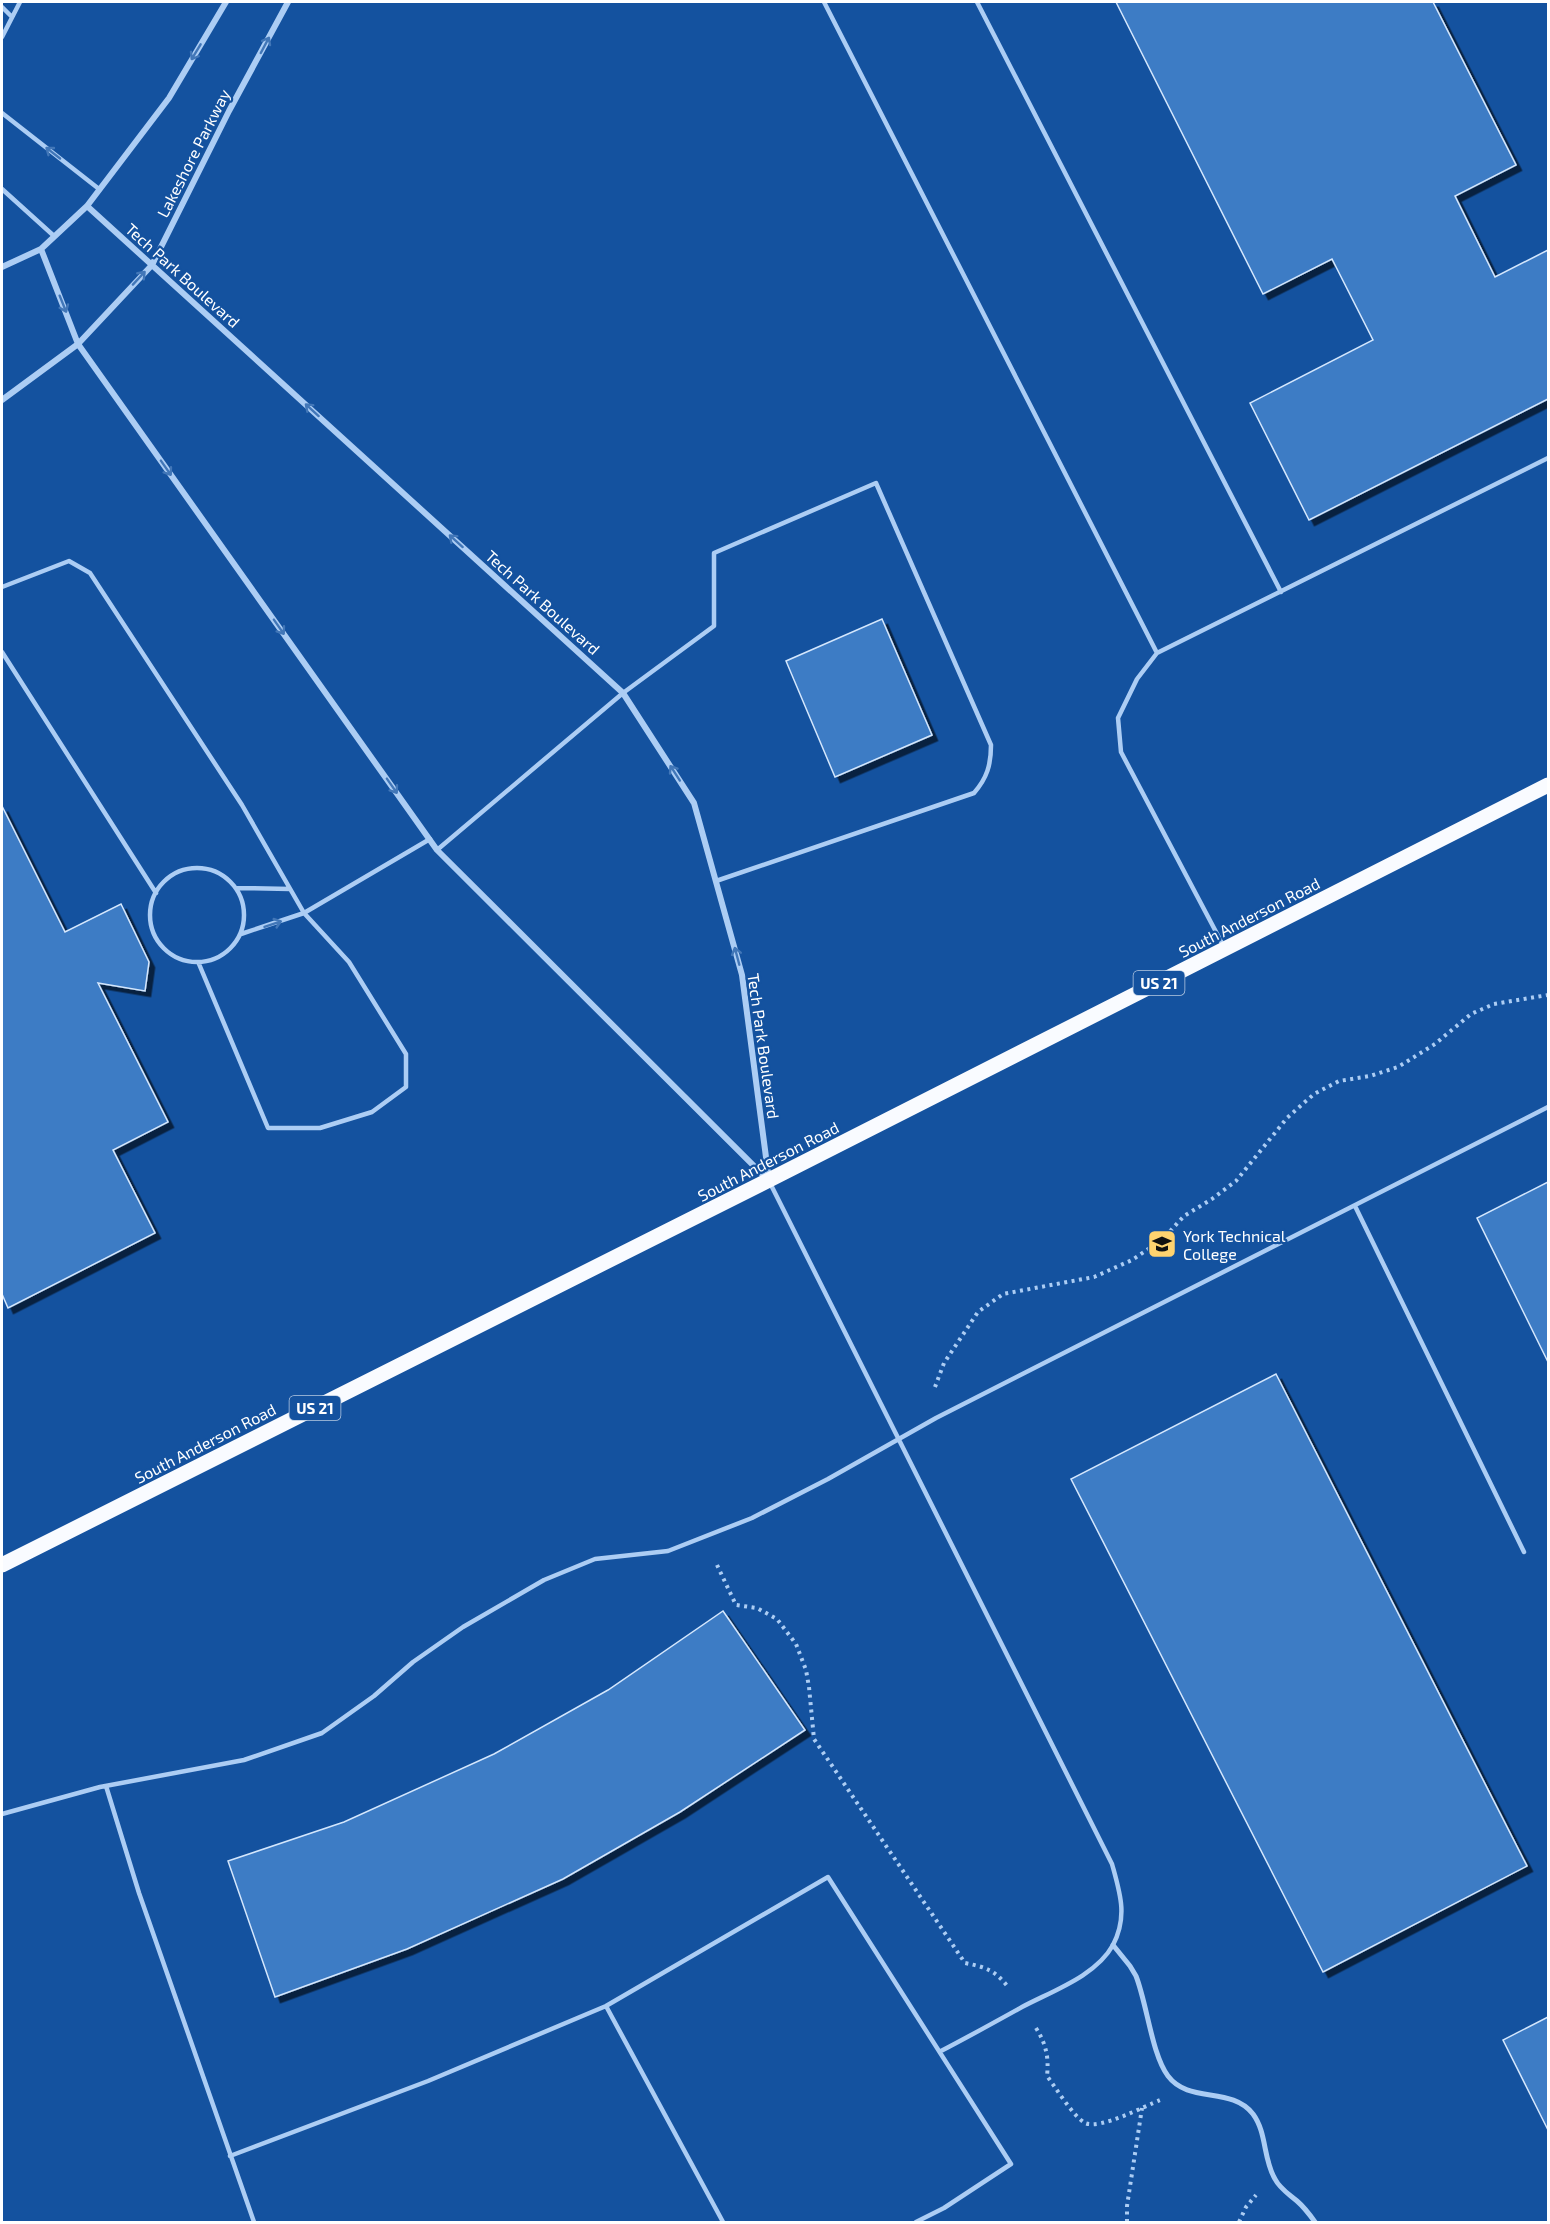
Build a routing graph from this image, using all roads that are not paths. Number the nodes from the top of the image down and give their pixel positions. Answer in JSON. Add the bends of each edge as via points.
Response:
{"nodes":[{"id":1,"x":20,"y":2,"type":"edge"},
{"id":2,"x":225,"y":2,"type":"edge"},
{"id":3,"x":288,"y":2,"type":"edge"},
{"id":4,"x":824,"y":2,"type":"edge"},
{"id":5,"x":977,"y":2,"type":"edge"},
{"id":6,"x":2,"y":7,"type":"edge"},
{"id":7,"x":12,"y":17,"type":"junction"},
{"id":8,"x":2,"y":37,"type":"edge"},
{"id":9,"x":2,"y":113,"type":"edge"},
{"id":10,"x":2,"y":189,"type":"edge"},
{"id":11,"x":99,"y":189,"type":"junction"},
{"id":12,"x":87,"y":206,"type":"junction"},
{"id":13,"x":54,"y":236,"type":"junction"},
{"id":14,"x":41,"y":249,"type":"junction"},
{"id":15,"x":152,"y":265,"type":"junction"},
{"id":16,"x":2,"y":267,"type":"edge"},
{"id":17,"x":78,"y":344,"type":"junction"},
{"id":18,"x":2,"y":400,"type":"edge"},
{"id":19,"x":1548,"y":458,"type":"edge"},
{"id":20,"x":2,"y":587,"type":"edge"},
{"id":21,"x":1281,"y":592,"type":"junction"},
{"id":22,"x":2,"y":652,"type":"edge"},
{"id":23,"x":1157,"y":653,"type":"junction"},
{"id":24,"x":623,"y":693,"type":"junction"},
{"id":25,"x":1548,"y":785,"type":"edge"},
{"id":26,"x":430,"y":839,"type":"junction"},
{"id":27,"x":437,"y":850,"type":"junction"},
{"id":28,"x":716,"y":882,"type":"junction"},
{"id":29,"x":236,"y":888,"type":"junction"},
{"id":30,"x":290,"y":889,"type":"junction"},
{"id":31,"x":156,"y":892,"type":"junction"},
{"id":32,"x":304,"y":913,"type":"junction"},
{"id":33,"x":241,"y":934,"type":"junction"},
{"id":34,"x":1225,"y":949,"type":"junction"},
{"id":35,"x":199,"y":964,"type":"junction"},
{"id":36,"x":1548,"y":1107,"type":"edge"},
{"id":37,"x":769,"y":1180,"type":"junction"},
{"id":38,"x":1355,"y":1206,"type":"junction"},
{"id":39,"x":899,"y":1437,"type":"junction"},
{"id":40,"x":1524,"y":1552,"type":"dead end"},
{"id":41,"x":2,"y":1565,"type":"edge"},
{"id":42,"x":106,"y":1786,"type":"junction"},
{"id":43,"x":2,"y":1814,"type":"edge"},
{"id":44,"x":1113,"y":1945,"type":"junction"},
{"id":45,"x":606,"y":2006,"type":"junction"},
{"id":46,"x":940,"y":2051,"type":"junction"},
{"id":47,"x":230,"y":2156,"type":"junction"},
{"id":48,"x":254,"y":2223,"type":"edge"},
{"id":49,"x":723,"y":2223,"type":"edge"},
{"id":50,"x":916,"y":2223,"type":"edge"},
{"id":51,"x":1315,"y":2223,"type":"edge"}],
"edges":[{"from":1,"to":7,"type":"lane"},
{"from":2,"to":11,"type":"street","one_way":true,"via":[[169,98]]},
{"from":15,"to":3,"type":"street","name":"Lakeshore Parkway","one_way":true},
{"from":4,"to":23,"type":"lane"},
{"from":5,"to":21,"type":"lane"},
{"from":6,"to":7,"type":"lane"},
{"from":7,"to":8,"type":"lane"},
{"from":11,"to":9,"type":"lane","one_way":true},
{"from":10,"to":13,"type":"lane"},
{"from":11,"to":12,"type":"street"},
{"from":12,"to":13,"type":"street"},
{"from":12,"to":15,"type":"street","name":"Tech Park Boulevard"},
{"from":13,"to":14,"type":"street"},
{"from":14,"to":16,"type":"street"},
{"from":14,"to":17,"type":"street","one_way":true},
{"from":17,"to":15,"type":"street","name":"Lakeshore Parkway","one_way":true},
{"from":24,"to":15,"type":"street","name":"Tech Park Boulevard","one_way":true},
{"from":17,"to":18,"type":"street","name":"Lakeshore Parkway"},
{"from":17,"to":26,"type":"street","one_way":true},
{"from":19,"to":21,"type":"lane"},
{"from":20,"to":30,"type":"lane","via":[[69,561],[90,573],[242,805]]},
{"from":21,"to":23,"type":"lane"},
{"from":22,"to":31,"type":"lane"},
{"from":23,"to":34,"type":"lane","via":[[1137,679],[1118,718],[1121,752]]},
{"from":24,"to":27,"type":"lane"},
{"from":28,"to":24,"type":"street","name":"Tech Park Boulevard","one_way":true,"via":[[694,803]]},
{"from":24,"to":28,"type":"lane","via":[[714,626],[714,554],[876,483],[991,746],[991,763],[974,793]]},
{"from":25,"to":34,"type":"main road","name":"South Anderson Road","number":"US 21"},
{"from":26,"to":27,"type":"street"},
{"from":26,"to":32,"type":"lane"},
{"from":27,"to":37,"type":"street"},
{"from":37,"to":28,"type":"street","name":"Tech Park Boulevard","one_way":true,"via":[[742,975]]},
{"from":29,"to":30,"type":"lane"},
{"from":29,"to":31,"type":"lane","via":[[225,876],[210,869],[194,868],[178,872]]},
{"from":29,"to":33,"type":"lane","via":[[245,918]]},
{"from":30,"to":32,"type":"lane"},
{"from":31,"to":35,"type":"lane","via":[[150,921],[154,935],[174,956]]},
{"from":33,"to":32,"type":"lane","one_way":true},
{"from":32,"to":35,"type":"lane","via":[[349,963],[406,1054],[406,1087],[372,1112],[320,1128],[268,1128]]},
{"from":33,"to":35,"type":"lane","via":[[219,958]]},
{"from":34,"to":37,"type":"main road","name":"South Anderson Road","number":"US 21"},
{"from":36,"to":38,"type":"lane"},
{"from":37,"to":39,"type":"lane"},
{"from":37,"to":41,"type":"main road","name":"South Anderson Road","number":"US 21"},
{"from":38,"to":39,"type":"lane"},
{"from":38,"to":40,"type":"lane"},
{"from":39,"to":42,"type":"lane","via":[[752,1518],[668,1551],[595,1559],[544,1580],[463,1627],[322,1733],[244,1760]]},
{"from":39,"to":44,"type":"lane","via":[[1112,1864],[1123,1903]]},
{"from":42,"to":43,"type":"lane"},
{"from":42,"to":47,"type":"lane"},
{"from":44,"to":46,"type":"lane","via":[[1101,1961],[1079,1977]]},
{"from":44,"to":51,"type":"street","via":[[1136,1976],[1164,2069],[1184,2090],[1231,2098],[1253,2114],[1273,2177]]},
{"from":45,"to":46,"type":"lane","via":[[828,1877]]},
{"from":45,"to":47,"type":"lane","via":[[428,2081]]},
{"from":45,"to":49,"type":"lane"},
{"from":46,"to":50,"type":"lane","via":[[1011,2164]]},
{"from":47,"to":48,"type":"lane"}]}
